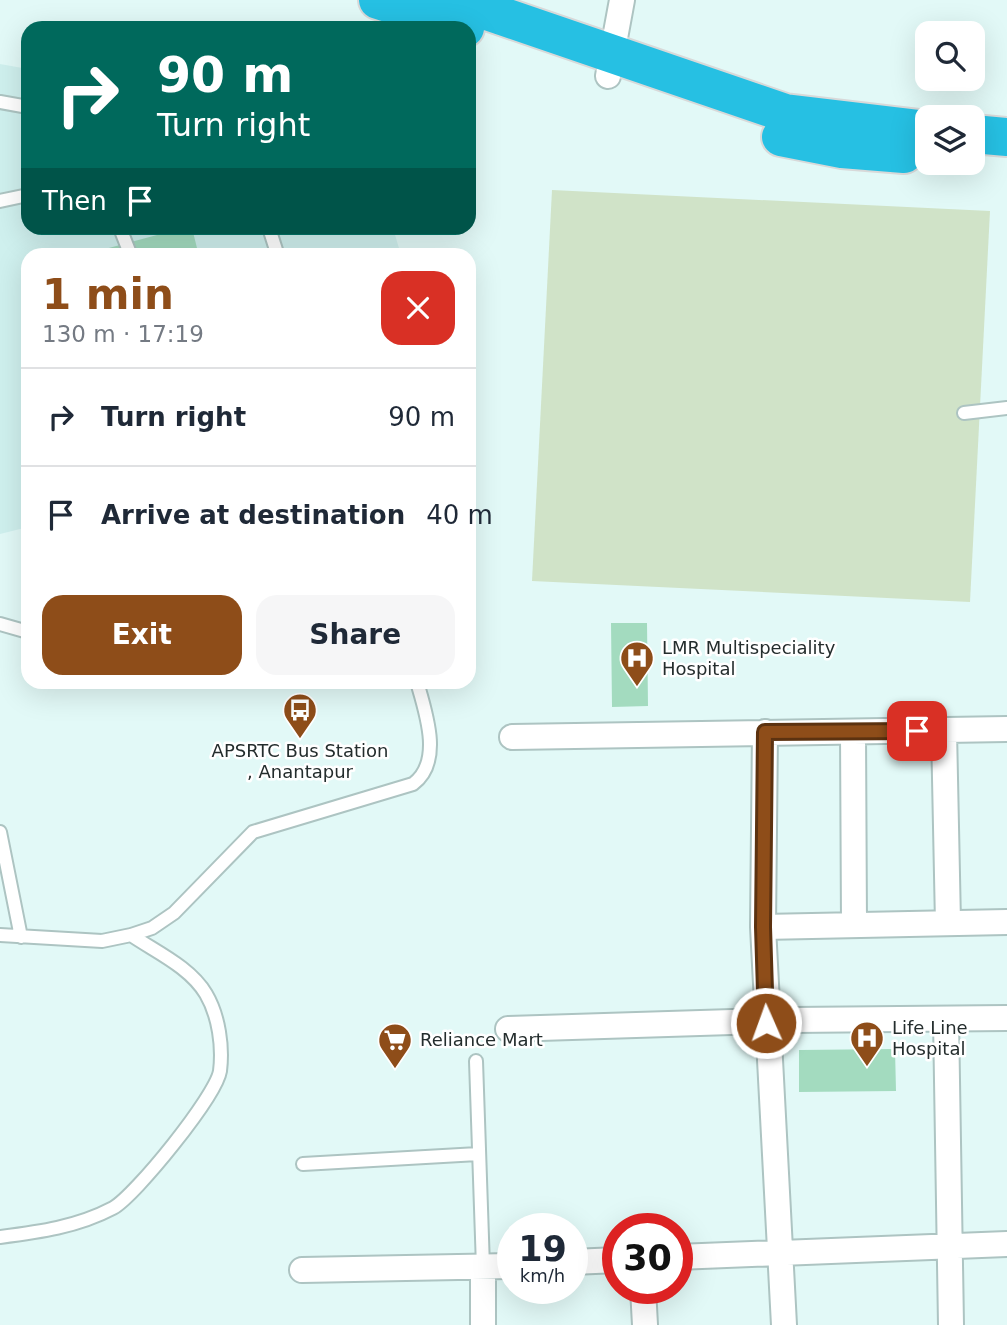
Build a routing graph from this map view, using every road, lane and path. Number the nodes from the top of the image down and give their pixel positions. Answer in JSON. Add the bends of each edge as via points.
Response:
{"nodes":[{"id":1,"x":379,"y":0,"type":"edge"},
{"id":2,"x":455,"y":0,"type":"edge"},
{"id":3,"x":622,"y":0,"type":"edge"},
{"id":4,"x":443,"y":21,"type":"edge"},
{"id":5,"x":476,"y":31,"type":"edge"},
{"id":6,"x":611,"y":64,"type":"junction"},
{"id":7,"x":0,"y":102,"type":"edge"},
{"id":8,"x":21,"y":106,"type":"edge"},
{"id":9,"x":915,"y":128,"type":"edge"},
{"id":10,"x":985,"y":135,"type":"edge"},
{"id":11,"x":1007,"y":137,"type":"edge"},
{"id":12,"x":915,"y":155,"type":"edge"},
{"id":13,"x":985,"y":161,"type":"edge"},
{"id":14,"x":1007,"y":163,"type":"edge"},
{"id":15,"x":21,"y":196,"type":"edge"},
{"id":16,"x":0,"y":201,"type":"edge"},
{"id":17,"x":1007,"y":408,"type":"edge"},
{"id":18,"x":964,"y":413,"type":"dead end"},
{"id":19,"x":0,"y":624,"type":"edge"},
{"id":20,"x":21,"y":630,"type":"edge"},
{"id":21,"x":418,"y":689,"type":"edge"},
{"id":22,"x":1007,"y":729,"type":"edge"},
{"id":23,"x":944,"y":730,"type":"junction"},
{"id":24,"x":765,"y":732,"type":"junction"},
{"id":25,"x":853,"y":732,"type":"junction"},
{"id":26,"x":512,"y":737,"type":"dead end"},
{"id":27,"x":0,"y":832,"type":"edge"},
{"id":28,"x":1007,"y":922,"type":"edge"},
{"id":29,"x":948,"y":923,"type":"junction"},
{"id":30,"x":854,"y":925,"type":"junction"},
{"id":31,"x":763,"y":927,"type":"junction"},
{"id":32,"x":0,"y":935,"type":"edge"},
{"id":33,"x":131,"y":935,"type":"junction"},
{"id":34,"x":21,"y":937,"type":"junction"},
{"id":35,"x":1007,"y":1018,"type":"edge"},
{"id":36,"x":946,"y":1019,"type":"junction"},
{"id":37,"x":766,"y":1023,"type":"junction"},
{"id":38,"x":508,"y":1029,"type":"dead end"},
{"id":39,"x":476,"y":1061,"type":"dead end"},
{"id":40,"x":478,"y":1154,"type":"junction"},
{"id":41,"x":303,"y":1164,"type":"dead end"},
{"id":42,"x":0,"y":1237,"type":"edge"},
{"id":43,"x":1007,"y":1244,"type":"edge"},
{"id":44,"x":950,"y":1246,"type":"junction"},
{"id":45,"x":780,"y":1251,"type":"junction"},
{"id":46,"x":693,"y":1256,"type":"edge"},
{"id":47,"x":483,"y":1267,"type":"junction"},
{"id":48,"x":497,"y":1267,"type":"edge"},
{"id":49,"x":302,"y":1270,"type":"dead end"},
{"id":50,"x":644,"y":1304,"type":"edge"},
{"id":51,"x":483,"y":1325,"type":"edge"},
{"id":52,"x":645,"y":1325,"type":"edge"},
{"id":53,"x":784,"y":1325,"type":"edge"},
{"id":54,"x":951,"y":1325,"type":"edge"}],
"edges":[{"from":1,"to":4,"type":"highway"},
{"from":2,"to":6,"type":"highway"},
{"from":3,"to":6,"type":"street"},
{"from":5,"to":6,"type":"highway"},
{"from":6,"to":9,"type":"highway","via":[[785,113]]},
{"from":6,"to":12,"type":"highway","via":[[740,126],[842,149]]},
{"from":7,"to":8,"type":"lane"},
{"from":10,"to":11,"type":"highway"},
{"from":13,"to":14,"type":"highway"},
{"from":15,"to":16,"type":"lane"},
{"from":17,"to":18,"type":"lane"},
{"from":19,"to":20,"type":"lane"},
{"from":21,"to":33,"type":"lane","via":[[431,749],[422,778],[400,790],[253,832],[192,898],[152,928]]},
{"from":22,"to":23,"type":"street"},
{"from":23,"to":25,"type":"street"},
{"from":23,"to":29,"type":"street"},
{"from":24,"to":25,"type":"street"},
{"from":24,"to":26,"type":"street"},
{"from":24,"to":31,"type":"street"},
{"from":25,"to":30,"type":"street"},
{"from":27,"to":34,"type":"lane"},
{"from":28,"to":29,"type":"street"},
{"from":29,"to":30,"type":"street"},
{"from":30,"to":31,"type":"street"},
{"from":31,"to":37,"type":"street"},
{"from":32,"to":34,"type":"lane"},
{"from":33,"to":34,"type":"lane","via":[[102,941]]},
{"from":33,"to":42,"type":"lane","via":[[185,970],[206,993],[221,1046],[220,1074],[211,1093],[138,1188],[116,1206],[60,1228]]},
{"from":35,"to":36,"type":"street"},
{"from":36,"to":37,"type":"street"},
{"from":36,"to":44,"type":"street"},
{"from":37,"to":38,"type":"street"},
{"from":37,"to":45,"type":"street"},
{"from":39,"to":40,"type":"lane"},
{"from":40,"to":41,"type":"lane"},
{"from":40,"to":47,"type":"lane"},
{"from":43,"to":44,"type":"street"},
{"from":44,"to":45,"type":"street"},
{"from":44,"to":54,"type":"street"},
{"from":45,"to":46,"type":"street"},
{"from":45,"to":53,"type":"street"},
{"from":47,"to":48,"type":"street"},
{"from":47,"to":49,"type":"street"},
{"from":47,"to":51,"type":"street"},
{"from":50,"to":52,"type":"street"}]}
